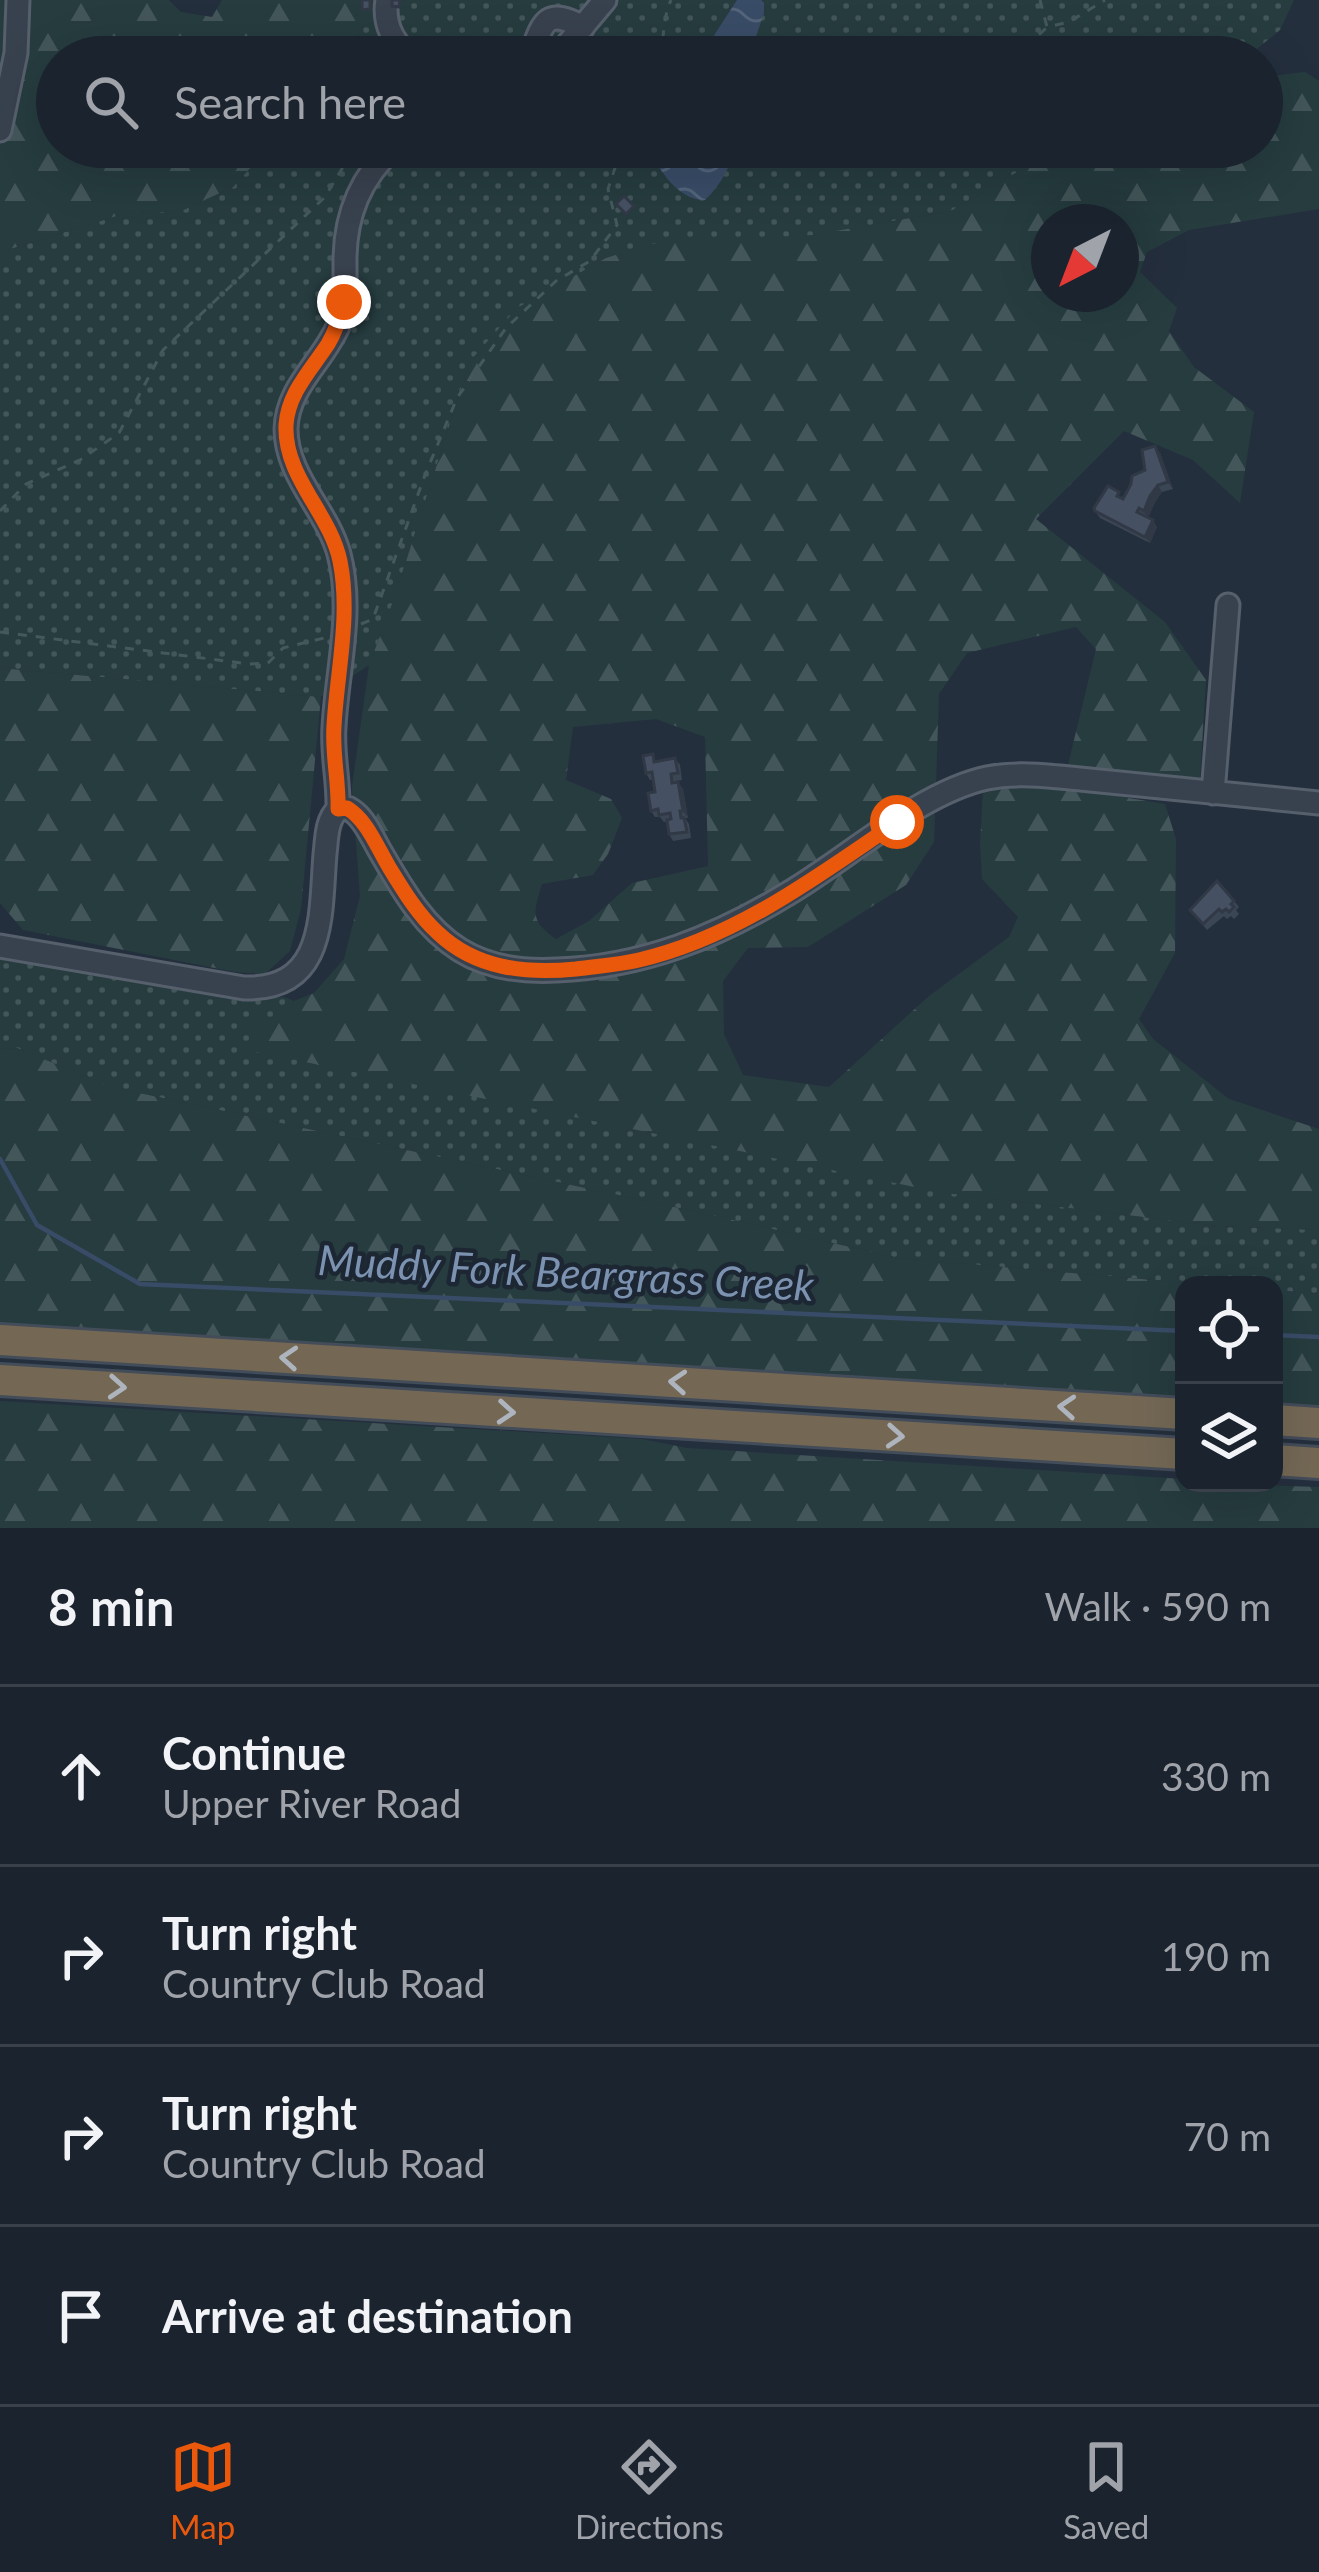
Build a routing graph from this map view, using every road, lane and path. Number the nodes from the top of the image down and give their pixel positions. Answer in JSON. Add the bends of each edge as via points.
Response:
{"nodes":[{"id":1,"x":18,"y":0,"type":"edge"},
{"id":2,"x":387,"y":0,"type":"edge"},
{"id":3,"x":605,"y":0,"type":"edge"},
{"id":4,"x":670,"y":0,"type":"edge"},
{"id":5,"x":1040,"y":0,"type":"edge"},
{"id":6,"x":1105,"y":0,"type":"edge"},
{"id":7,"x":555,"y":8,"type":"edge"},
{"id":8,"x":584,"y":27,"type":"junction"},
{"id":9,"x":1048,"y":27,"type":"junction"},
{"id":10,"x":391,"y":36,"type":"edge"},
{"id":11,"x":536,"y":36,"type":"edge"},
{"id":12,"x":576,"y":36,"type":"edge"},
{"id":13,"x":665,"y":36,"type":"edge"},
{"id":14,"x":1038,"y":36,"type":"edge"},
{"id":15,"x":0,"y":130,"type":"edge"},
{"id":16,"x":342,"y":168,"type":"edge"},
{"id":17,"x":374,"y":168,"type":"edge"},
{"id":18,"x":615,"y":168,"type":"edge"},
{"id":19,"x":0,"y":511,"type":"edge"},
{"id":20,"x":1228,"y":604,"type":"dead end"},
{"id":21,"x":354,"y":626,"type":"dead end"},
{"id":22,"x":0,"y":632,"type":"edge"},
{"id":23,"x":335,"y":634,"type":"dead end"},
{"id":24,"x":1213,"y":793,"type":"junction"},
{"id":25,"x":1319,"y":802,"type":"edge"},
{"id":26,"x":338,"y":809,"type":"junction"},
{"id":27,"x":0,"y":946,"type":"edge"},
{"id":28,"x":0,"y":1340,"type":"edge"},
{"id":29,"x":0,"y":1380,"type":"edge"},
{"id":30,"x":1175,"y":1413,"type":"edge"},
{"id":31,"x":1283,"y":1421,"type":"edge"},
{"id":32,"x":1319,"y":1423,"type":"edge"},
{"id":33,"x":1175,"y":1453,"type":"edge"},
{"id":34,"x":1283,"y":1461,"type":"edge"},
{"id":35,"x":1319,"y":1463,"type":"edge"}],
"edges":[{"from":1,"to":15,"type":"street"},
{"from":2,"to":10,"type":"street"},
{"from":3,"to":8,"type":"street"},
{"from":4,"to":13,"type":"path"},
{"from":5,"to":9,"type":"path"},
{"from":6,"to":9,"type":"path"},
{"from":7,"to":8,"type":"street"},
{"from":7,"to":11,"type":"street"},
{"from":8,"to":12,"type":"street"},
{"from":9,"to":14,"type":"path"},
{"from":16,"to":19,"type":"path","via":[[325,197],[163,350],[119,433],[26,484]]},
{"from":17,"to":26,"type":"street","via":[[347,228],[339,323],[300,383],[286,427],[292,461],[333,538],[344,581],[334,728]]},
{"from":18,"to":21,"type":"path","via":[[608,189],[617,225],[590,261],[506,328],[457,398],[373,619]]},
{"from":20,"to":24,"type":"street"},
{"from":22,"to":23,"type":"path","via":[[249,664]]},
{"from":24,"to":25,"type":"street"},
{"from":24,"to":26,"type":"street","via":[[984,778],[940,796],[729,927],[640,960],[561,970],[513,969],[456,948],[413,904],[362,821]]},
{"from":26,"to":27,"type":"street","via":[[327,833],[316,942],[283,982],[212,984]]},
{"from":30,"to":28,"type":"highway","one_way":true},
{"from":29,"to":33,"type":"highway","one_way":true},
{"from":31,"to":32,"type":"highway"},
{"from":34,"to":35,"type":"highway"}]}
